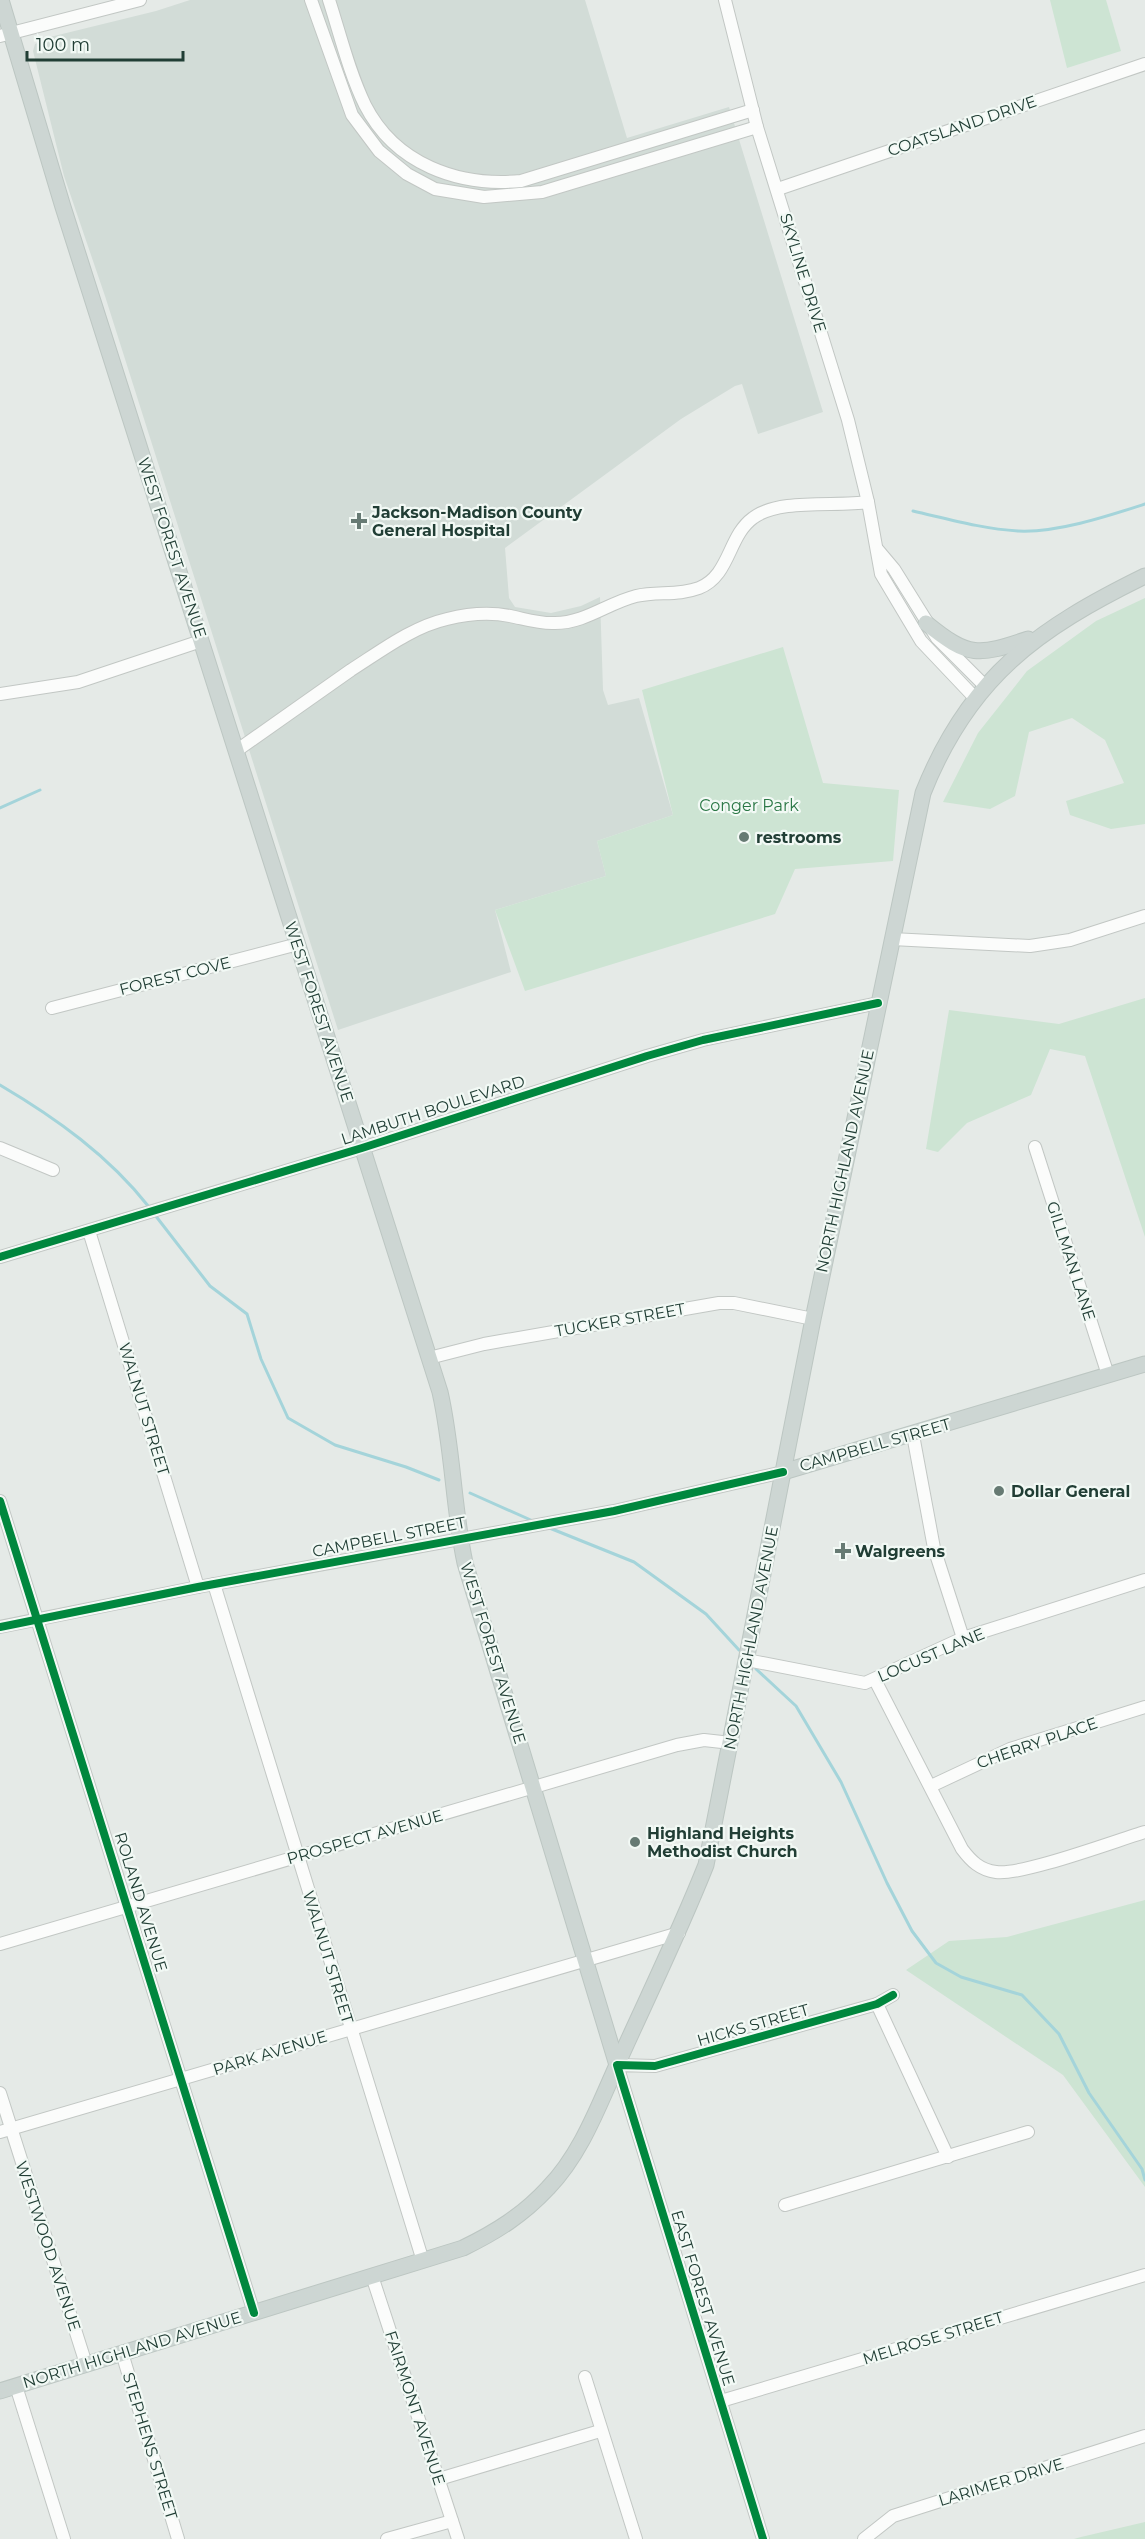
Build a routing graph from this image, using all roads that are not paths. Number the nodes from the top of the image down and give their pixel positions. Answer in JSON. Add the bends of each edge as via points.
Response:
{"nodes":[{"id":1,"x":1,"y":0,"type":"edge"},
{"id":2,"x":140,"y":0,"type":"edge"},
{"id":3,"x":311,"y":0,"type":"edge"},
{"id":4,"x":329,"y":0,"type":"edge"},
{"id":5,"x":725,"y":0,"type":"edge"},
{"id":6,"x":5,"y":35,"type":"edge"},
{"id":7,"x":1145,"y":64,"type":"edge"},
{"id":8,"x":753,"y":110,"type":"junction"},
{"id":9,"x":757,"y":126,"type":"junction"},
{"id":10,"x":778,"y":189,"type":"junction"},
{"id":11,"x":868,"y":502,"type":"junction"},
{"id":12,"x":875,"y":546,"type":"junction"},
{"id":13,"x":1145,"y":576,"type":"edge"},
{"id":14,"x":926,"y":623,"type":"junction"},
{"id":15,"x":1040,"y":635,"type":"junction"},
{"id":16,"x":201,"y":641,"type":"junction"},
{"id":17,"x":980,"y":692,"type":"junction"},
{"id":18,"x":0,"y":694,"type":"edge"},
{"id":19,"x":236,"y":751,"type":"junction"},
{"id":20,"x":1145,"y":916,"type":"edge"},
{"id":21,"x":892,"y":939,"type":"junction"},
{"id":22,"x":298,"y":944,"type":"junction"},
{"id":23,"x":878,"y":1003,"type":"junction"},
{"id":24,"x":52,"y":1008,"type":"dead end"},
{"id":25,"x":1035,"y":1147,"type":"dead end"},
{"id":26,"x":0,"y":1148,"type":"edge"},
{"id":27,"x":362,"y":1148,"type":"junction"},
{"id":28,"x":53,"y":1170,"type":"dead end"},
{"id":29,"x":89,"y":1231,"type":"junction"},
{"id":30,"x":0,"y":1257,"type":"edge"},
{"id":31,"x":813,"y":1318,"type":"junction"},
{"id":32,"x":429,"y":1358,"type":"junction"},
{"id":33,"x":1145,"y":1364,"type":"edge"},
{"id":34,"x":1108,"y":1375,"type":"junction"},
{"id":35,"x":913,"y":1435,"type":"junction"},
{"id":36,"x":783,"y":1472,"type":"junction"},
{"id":37,"x":0,"y":1501,"type":"edge"},
{"id":38,"x":460,"y":1538,"type":"junction"},
{"id":39,"x":1145,"y":1580,"type":"edge"},
{"id":40,"x":214,"y":1584,"type":"junction"},
{"id":41,"x":198,"y":1587,"type":"junction"},
{"id":42,"x":38,"y":1620,"type":"junction"},
{"id":43,"x":0,"y":1627,"type":"edge"},
{"id":44,"x":963,"y":1638,"type":"junction"},
{"id":45,"x":748,"y":1655,"type":"junction"},
{"id":46,"x":874,"y":1680,"type":"junction"},
{"id":47,"x":1145,"y":1707,"type":"edge"},
{"id":48,"x":731,"y":1743,"type":"junction"},
{"id":49,"x":931,"y":1786,"type":"junction"},
{"id":50,"x":533,"y":1788,"type":"junction"},
{"id":51,"x":1145,"y":1832,"type":"edge"},
{"id":52,"x":297,"y":1857,"type":"junction"},
{"id":53,"x":127,"y":1906,"type":"junction"},
{"id":54,"x":679,"y":1933,"type":"junction"},
{"id":55,"x":0,"y":1944,"type":"edge"},
{"id":56,"x":584,"y":1959,"type":"junction"},
{"id":57,"x":893,"y":1995,"type":"dead end"},
{"id":58,"x":877,"y":2004,"type":"junction"},
{"id":59,"x":350,"y":2028,"type":"junction"},
{"id":60,"x":617,"y":2065,"type":"junction"},
{"id":61,"x":183,"y":2080,"type":"junction"},
{"id":62,"x":0,"y":2093,"type":"edge"},
{"id":63,"x":6,"y":2131,"type":"edge"},
{"id":64,"x":1028,"y":2132,"type":"dead end"},
{"id":65,"x":948,"y":2157,"type":"junction"},
{"id":66,"x":785,"y":2205,"type":"dead end"},
{"id":67,"x":423,"y":2261,"type":"junction"},
{"id":68,"x":372,"y":2276,"type":"junction"},
{"id":69,"x":1145,"y":2276,"type":"edge"},
{"id":70,"x":254,"y":2313,"type":"junction"},
{"id":71,"x":123,"y":2353,"type":"junction"},
{"id":72,"x":86,"y":2364,"type":"junction"},
{"id":73,"x":585,"y":2377,"type":"dead end"},
{"id":74,"x":16,"y":2386,"type":"junction"},
{"id":75,"x":0,"y":2391,"type":"edge"},
{"id":76,"x":720,"y":2401,"type":"junction"},
{"id":77,"x":600,"y":2431,"type":"junction"},
{"id":78,"x":1145,"y":2436,"type":"edge"},
{"id":79,"x":439,"y":2480,"type":"junction"},
{"id":80,"x":452,"y":2521,"type":"junction"},
{"id":81,"x":64,"y":2539,"type":"edge"},
{"id":82,"x":178,"y":2539,"type":"edge"},
{"id":83,"x":387,"y":2539,"type":"edge"},
{"id":84,"x":458,"y":2539,"type":"edge"},
{"id":85,"x":636,"y":2539,"type":"edge"},
{"id":86,"x":764,"y":2539,"type":"edge"},
{"id":87,"x":864,"y":2539,"type":"edge"}],
"edges":[{"from":1,"to":6,"type":"main road","name":"WEST FOREST AVENUE"},
{"from":2,"to":6,"type":"street"},
{"from":3,"to":9,"type":"street","via":[[352,116],[379,151],[407,174],[435,189],[484,197],[542,192]]},
{"from":4,"to":8,"type":"street","via":[[354,76],[372,115],[407,154],[433,170],[457,178],[495,183],[521,181]]},
{"from":5,"to":8,"type":"street","name":"SKYLINE DRIVE"},
{"from":6,"to":16,"type":"main road","name":"WEST FOREST AVENUE"},
{"from":7,"to":10,"type":"street","name":"COATSLAND DRIVE"},
{"from":8,"to":9,"type":"street","name":"SKYLINE DRIVE"},
{"from":9,"to":10,"type":"street","name":"SKYLINE DRIVE"},
{"from":10,"to":11,"type":"street","name":"SKYLINE DRIVE","via":[[848,420]]},
{"from":11,"to":12,"type":"street","name":"SKYLINE DRIVE"},
{"from":11,"to":19,"type":"street","via":[[789,506],[753,517],[712,581],[687,592],[635,596],[568,622],[478,615],[422,627],[382,650]]},
{"from":12,"to":14,"type":"street","via":[[894,569]]},
{"from":12,"to":17,"type":"street","name":"SKYLINE DRIVE","via":[[881,574],[921,641]]},
{"from":13,"to":15,"type":"main road","name":"NORTH HIGHLAND AVENUE"},
{"from":14,"to":15,"type":"main road","via":[[949,642],[982,653]]},
{"from":14,"to":17,"type":"street"},
{"from":15,"to":17,"type":"main road","name":"NORTH HIGHLAND AVENUE"},
{"from":16,"to":18,"type":"street","via":[[78,682]]},
{"from":16,"to":19,"type":"main road","name":"WEST FOREST AVENUE"},
{"from":17,"to":21,"type":"main road","name":"NORTH HIGHLAND AVENUE","via":[[944,746],[923,793]]},
{"from":19,"to":22,"type":"main road","name":"WEST FOREST AVENUE"},
{"from":20,"to":21,"type":"street","via":[[1040,946]]},
{"from":21,"to":23,"type":"main road","name":"NORTH HIGHLAND AVENUE"},
{"from":22,"to":24,"type":"street","name":"FOREST COVE"},
{"from":22,"to":27,"type":"main road","name":"WEST FOREST AVENUE"},
{"from":23,"to":27,"type":"street","name":"LAMBUTH BOULEVARD","via":[[681,1046]]},
{"from":23,"to":31,"type":"main road","name":"NORTH HIGHLAND AVENUE"},
{"from":25,"to":34,"type":"street","name":"GILLMAN LANE"},
{"from":26,"to":28,"type":"street"},
{"from":27,"to":29,"type":"street","name":"LAMBUTH BOULEVARD"},
{"from":27,"to":32,"type":"main road","name":"WEST FOREST AVENUE"},
{"from":29,"to":30,"type":"street","name":"LAMBUTH BOULEVARD"},
{"from":29,"to":41,"type":"street","name":"WALNUT STREET"},
{"from":31,"to":32,"type":"street","name":"TUCKER STREET","via":[[719,1303],[484,1344]]},
{"from":31,"to":36,"type":"main road","name":"NORTH HIGHLAND AVENUE"},
{"from":32,"to":38,"type":"main road","name":"WEST FOREST AVENUE","via":[[447,1422]]},
{"from":33,"to":34,"type":"main road","name":"CAMPBELL STREET"},
{"from":34,"to":35,"type":"main road","name":"CAMPBELL STREET"},
{"from":35,"to":36,"type":"main road","name":"CAMPBELL STREET"},
{"from":35,"to":44,"type":"street","via":[[934,1548]]},
{"from":36,"to":38,"type":"street","name":"CAMPBELL STREET","via":[[624,1509]]},
{"from":36,"to":45,"type":"main road","name":"NORTH HIGHLAND AVENUE"},
{"from":37,"to":42,"type":"street","name":"ROLAND AVENUE"},
{"from":38,"to":40,"type":"street","name":"CAMPBELL STREET"},
{"from":38,"to":50,"type":"main road","name":"WEST FOREST AVENUE"},
{"from":39,"to":44,"type":"street","name":"LOCUST LANE"},
{"from":40,"to":41,"type":"street","name":"CAMPBELL STREET"},
{"from":40,"to":52,"type":"street","name":"WALNUT STREET"},
{"from":41,"to":42,"type":"street","name":"CAMPBELL STREET"},
{"from":42,"to":43,"type":"street","name":"CAMPBELL STREET"},
{"from":42,"to":53,"type":"street","name":"ROLAND AVENUE"},
{"from":44,"to":46,"type":"street","name":"LOCUST LANE"},
{"from":45,"to":46,"type":"street","name":"LOCUST LANE","via":[[852,1682]]},
{"from":45,"to":48,"type":"main road","name":"NORTH HIGHLAND AVENUE"},
{"from":46,"to":49,"type":"street"},
{"from":47,"to":49,"type":"street","name":"CHERRY PLACE","via":[[1010,1749]]},
{"from":48,"to":50,"type":"street","name":"PROSPECT AVENUE","via":[[704,1740],[677,1745]]},
{"from":48,"to":54,"type":"main road","name":"NORTH HIGHLAND AVENUE","via":[[705,1865]]},
{"from":49,"to":51,"type":"street","via":[[970,1860],[998,1873],[1013,1872]]},
{"from":50,"to":52,"type":"street","name":"PROSPECT AVENUE"},
{"from":50,"to":56,"type":"main road","name":"WEST FOREST AVENUE"},
{"from":52,"to":53,"type":"street","name":"PROSPECT AVENUE"},
{"from":52,"to":59,"type":"street","name":"WALNUT STREET"},
{"from":53,"to":55,"type":"street","name":"PROSPECT AVENUE"},
{"from":53,"to":61,"type":"street","name":"ROLAND AVENUE"},
{"from":54,"to":56,"type":"street","name":"PARK AVENUE"},
{"from":54,"to":60,"type":"main road","name":"NORTH HIGHLAND AVENUE"},
{"from":56,"to":59,"type":"street","name":"PARK AVENUE"},
{"from":56,"to":60,"type":"main road","name":"WEST FOREST AVENUE"},
{"from":57,"to":58,"type":"street","name":"HICKS STREET"},
{"from":58,"to":60,"type":"street","name":"HICKS STREET","via":[[655,2066]]},
{"from":58,"to":65,"type":"street"},
{"from":59,"to":61,"type":"street","name":"PARK AVENUE"},
{"from":59,"to":67,"type":"street","name":"WALNUT STREET"},
{"from":60,"to":67,"type":"main road","name":"NORTH HIGHLAND AVENUE","via":[[590,2125],[550,2187],[497,2231]]},
{"from":60,"to":76,"type":"street","name":"EAST FOREST AVENUE"},
{"from":61,"to":63,"type":"street","name":"PARK AVENUE"},
{"from":61,"to":70,"type":"street","name":"ROLAND AVENUE"},
{"from":62,"to":63,"type":"street","name":"WESTWOOD AVENUE"},
{"from":63,"to":72,"type":"street","name":"WESTWOOD AVENUE"},
{"from":64,"to":65,"type":"street"},
{"from":65,"to":66,"type":"street"},
{"from":67,"to":68,"type":"main road","name":"NORTH HIGHLAND AVENUE"},
{"from":68,"to":70,"type":"main road","name":"NORTH HIGHLAND AVENUE"},
{"from":68,"to":79,"type":"street","name":"FAIRMONT AVENUE"},
{"from":69,"to":76,"type":"street","name":"MELROSE STREET"},
{"from":70,"to":71,"type":"main road","name":"NORTH HIGHLAND AVENUE"},
{"from":71,"to":72,"type":"main road","name":"NORTH HIGHLAND AVENUE"},
{"from":71,"to":82,"type":"street","name":"STEPHENS STREET"},
{"from":72,"to":74,"type":"main road","name":"NORTH HIGHLAND AVENUE"},
{"from":73,"to":77,"type":"street"},
{"from":74,"to":75,"type":"main road","name":"NORTH HIGHLAND AVENUE"},
{"from":74,"to":81,"type":"street"},
{"from":76,"to":86,"type":"street","name":"EAST FOREST AVENUE"},
{"from":77,"to":79,"type":"street"},
{"from":77,"to":85,"type":"street"},
{"from":78,"to":87,"type":"street","name":"LARIMER DRIVE","via":[[893,2516]]},
{"from":79,"to":80,"type":"street","name":"FAIRMONT AVENUE"},
{"from":80,"to":83,"type":"street"},
{"from":80,"to":84,"type":"street","name":"FAIRMONT AVENUE"}]}
